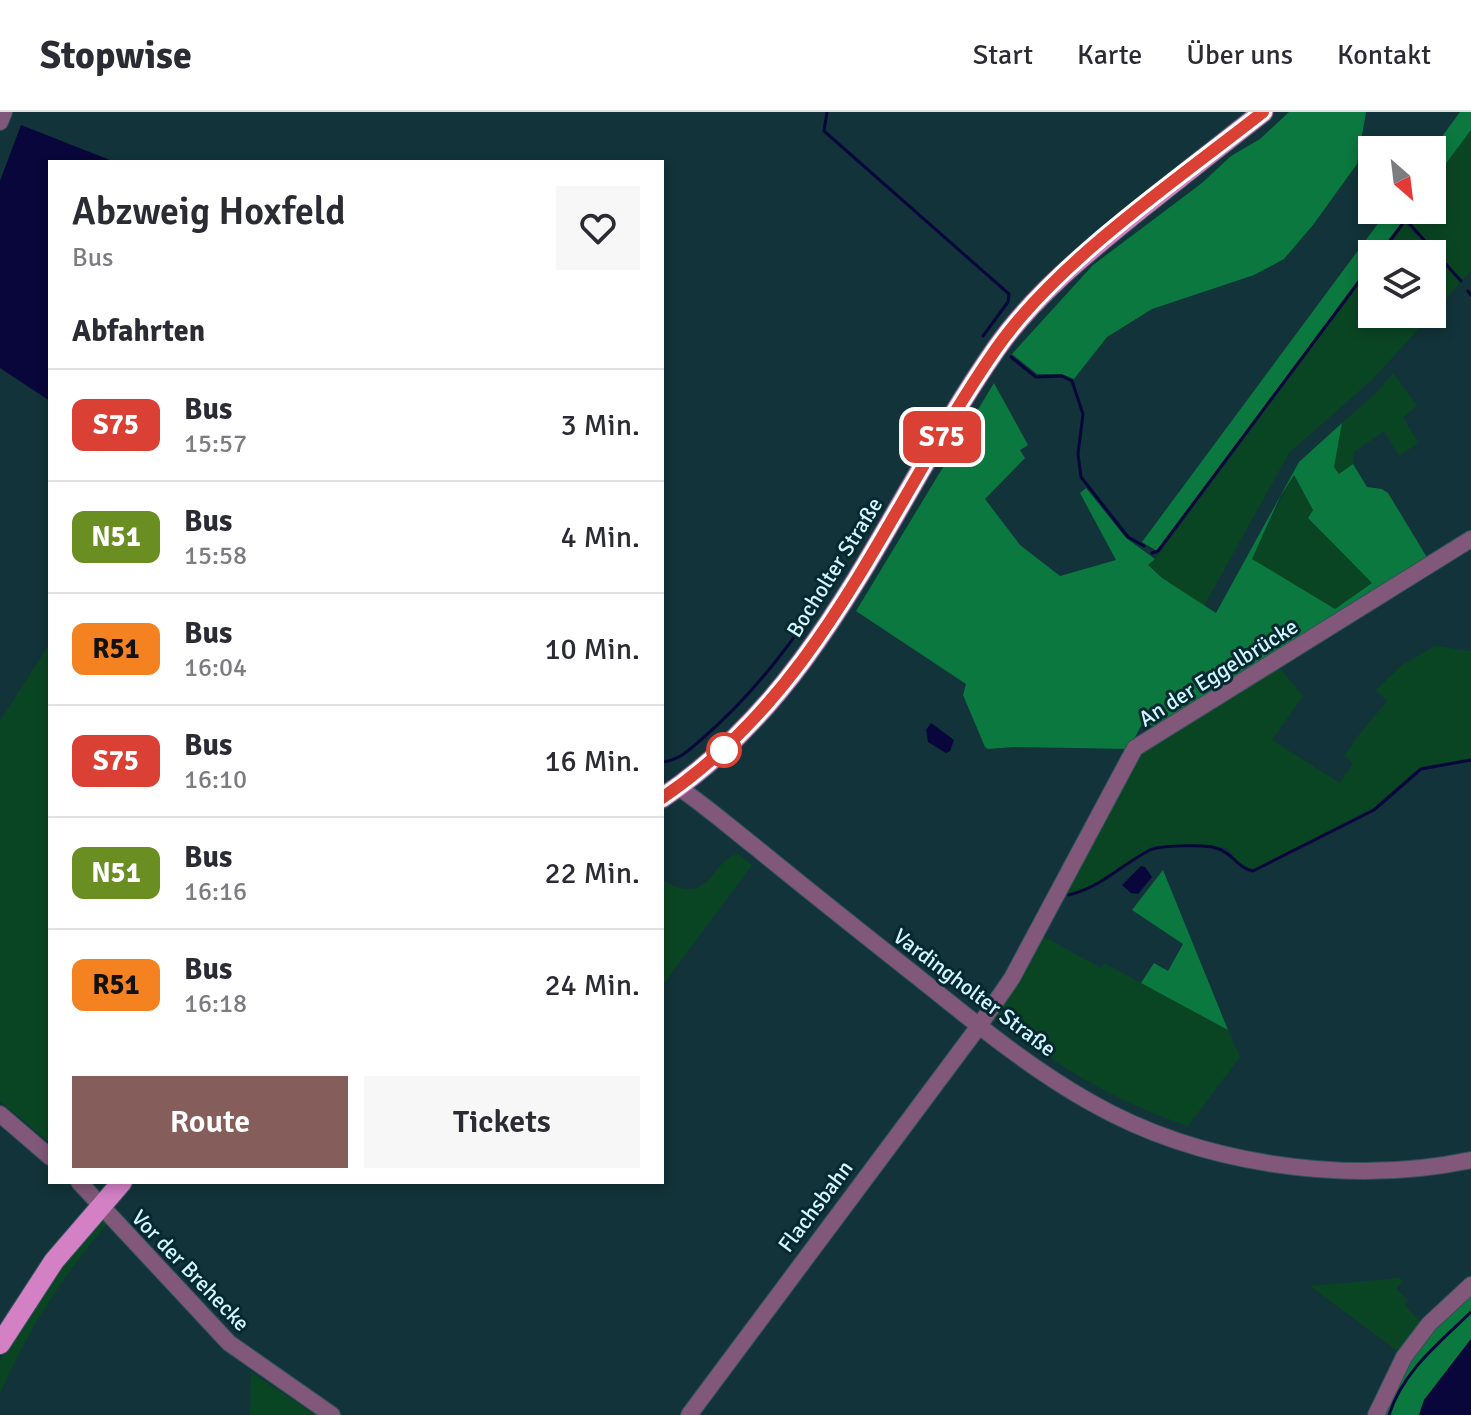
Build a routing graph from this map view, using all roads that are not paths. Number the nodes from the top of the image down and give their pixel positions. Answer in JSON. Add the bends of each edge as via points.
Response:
{"nodes":[{"id":1,"x":4,"y":112,"type":"edge"},
{"id":2,"x":1263,"y":112,"type":"edge"},
{"id":3,"x":0,"y":122,"type":"edge"},
{"id":4,"x":1471,"y":539,"type":"edge"},
{"id":5,"x":670,"y":792,"type":"edge"},
{"id":6,"x":979,"y":1026,"type":"junction"},
{"id":7,"x":0,"y":1114,"type":"edge"},
{"id":8,"x":48,"y":1155,"type":"edge"},
{"id":9,"x":1471,"y":1160,"type":"edge"},
{"id":10,"x":81,"y":1184,"type":"edge"},
{"id":11,"x":120,"y":1184,"type":"edge"},
{"id":12,"x":101,"y":1205,"type":"junction"},
{"id":13,"x":1471,"y":1285,"type":"edge"},
{"id":14,"x":0,"y":1344,"type":"edge"},
{"id":15,"x":332,"y":1415,"type":"edge"},
{"id":16,"x":689,"y":1415,"type":"edge"},
{"id":17,"x":1376,"y":1415,"type":"edge"}],
"edges":[{"from":1,"to":3,"type":"street"},
{"from":2,"to":5,"type":"main road","name":"Bocholter Straße","via":[[1088,252],[1016,324],[819,639],[770,704],[725,750]]},
{"from":4,"to":6,"type":"street","name":"An der Eggelbrücke","via":[[1135,748],[1012,978]]},
{"from":5,"to":6,"type":"street","name":"Vardingholter Straße"},
{"from":6,"to":9,"type":"street","name":"Vardingholter Straße","via":[[1093,1104],[1222,1153],[1357,1172]]},
{"from":6,"to":16,"type":"street","name":"Flachsbahn"},
{"from":7,"to":8,"type":"street"},
{"from":10,"to":12,"type":"street","name":"Vor der Brehecke"},
{"from":11,"to":12,"type":"main road"},
{"from":12,"to":14,"type":"main road","via":[[47,1270]]},
{"from":12,"to":15,"type":"street","name":"Vor der Brehecke","via":[[229,1343]]},
{"from":13,"to":17,"type":"street","via":[[1429,1324],[1404,1357]]}]}
